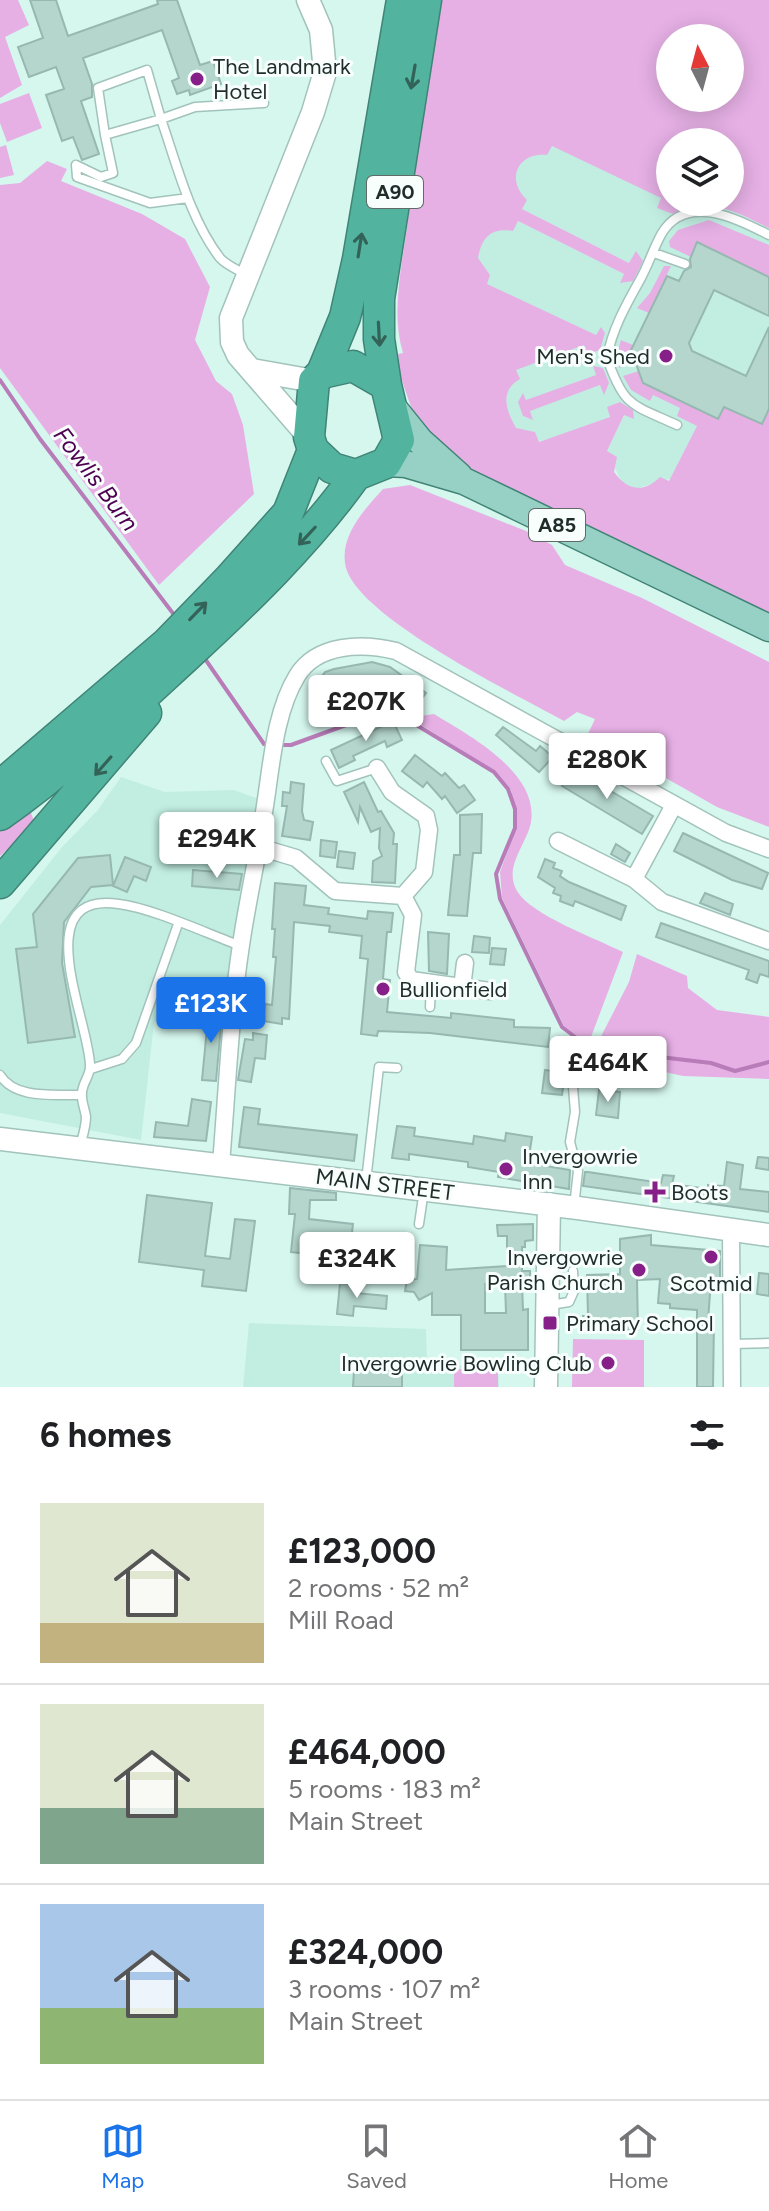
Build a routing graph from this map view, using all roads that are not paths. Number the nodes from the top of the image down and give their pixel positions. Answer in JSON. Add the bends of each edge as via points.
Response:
{"nodes":[{"id":1,"x":308,"y":0,"type":"edge"},
{"id":2,"x":402,"y":0,"type":"edge"},
{"id":3,"x":426,"y":0,"type":"edge"},
{"id":4,"x":264,"y":103,"type":"dead end"},
{"id":5,"x":161,"y":119,"type":"junction"},
{"id":6,"x":105,"y":135,"type":"junction"},
{"id":7,"x":188,"y":198,"type":"junction"},
{"id":8,"x":769,"y":235,"type":"edge"},
{"id":9,"x":654,"y":253,"type":"junction"},
{"id":10,"x":685,"y":264,"type":"dead end"},
{"id":11,"x":247,"y":275,"type":"junction"},
{"id":12,"x":249,"y":370,"type":"junction"},
{"id":13,"x":318,"y":377,"type":"junction"},
{"id":14,"x":390,"y":398,"type":"junction"},
{"id":15,"x":677,"y":425,"type":"dead end"},
{"id":16,"x":311,"y":444,"type":"junction"},
{"id":17,"x":386,"y":463,"type":"junction"},
{"id":18,"x":356,"y":475,"type":"junction"},
{"id":19,"x":464,"y":481,"type":"junction"},
{"id":20,"x":769,"y":628,"type":"edge"},
{"id":21,"x":185,"y":652,"type":"junction"},
{"id":22,"x":326,"y":761,"type":"dead end"},
{"id":23,"x":377,"y":768,"type":"joint"},
{"id":24,"x":0,"y":786,"type":"edge"},
{"id":25,"x":674,"y":805,"type":"junction"},
{"id":26,"x":0,"y":815,"type":"edge"},
{"id":27,"x":558,"y":841,"type":"dead end"},
{"id":28,"x":259,"y":847,"type":"junction"},
{"id":29,"x":769,"y":849,"type":"edge"},
{"id":30,"x":634,"y":879,"type":"junction"},
{"id":31,"x":0,"y":883,"type":"edge"},
{"id":32,"x":403,"y":896,"type":"junction"},
{"id":33,"x":178,"y":924,"type":"junction"},
{"id":34,"x":769,"y":941,"type":"edge"},
{"id":35,"x":241,"y":946,"type":"junction"},
{"id":36,"x":465,"y":963,"type":"dead end"},
{"id":37,"x":431,"y":985,"type":"junction"},
{"id":38,"x":462,"y":988,"type":"junction"},
{"id":39,"x":490,"y":991,"type":"dead end"},
{"id":40,"x":430,"y":1007,"type":"dead end"},
{"id":41,"x":397,"y":1068,"type":"dead end"},
{"id":42,"x":91,"y":1069,"type":"junction"},
{"id":43,"x":0,"y":1075,"type":"edge"},
{"id":44,"x":573,"y":1087,"type":"dead end"},
{"id":45,"x":81,"y":1095,"type":"junction"},
{"id":46,"x":0,"y":1139,"type":"edge"},
{"id":47,"x":80,"y":1148,"type":"junction"},
{"id":48,"x":221,"y":1164,"type":"junction"},
{"id":49,"x":366,"y":1182,"type":"junction"},
{"id":50,"x":424,"y":1189,"type":"junction"},
{"id":51,"x":549,"y":1204,"type":"junction"},
{"id":52,"x":574,"y":1207,"type":"junction"},
{"id":53,"x":419,"y":1224,"type":"dead end"},
{"id":54,"x":731,"y":1230,"type":"junction"},
{"id":55,"x":769,"y":1235,"type":"edge"},
{"id":56,"x":573,"y":1271,"type":"dead end"},
{"id":57,"x":548,"y":1305,"type":"junction"},
{"id":58,"x":769,"y":1343,"type":"edge"},
{"id":59,"x":732,"y":1344,"type":"junction"},
{"id":60,"x":546,"y":1387,"type":"edge"},
{"id":61,"x":732,"y":1387,"type":"edge"}],
"edges":[{"from":1,"to":11,"type":"street","via":[[321,30],[325,72]]},
{"from":13,"to":2,"type":"highway","number":"A90","one_way":true,"via":[[345,317],[358,259]]},
{"from":3,"to":14,"type":"highway","number":"A90","one_way":true,"via":[[379,299],[379,339]]},
{"from":4,"to":5,"type":"lane","via":[[195,107]]},
{"from":5,"to":6,"type":"lane"},
{"from":5,"to":6,"type":"lane","via":[[147,70],[98,88]]},
{"from":5,"to":7,"type":"lane"},
{"from":6,"to":7,"type":"lane","via":[[113,173],[101,177],[76,165],[77,177],[150,203]]},
{"from":7,"to":11,"type":"lane","via":[[222,260]]},
{"from":8,"to":9,"type":"lane","via":[[729,215],[707,211],[670,224]]},
{"from":9,"to":10,"type":"lane"},
{"from":9,"to":15,"type":"lane","via":[[607,358],[626,399]]},
{"from":11,"to":12,"type":"street","via":[[231,318],[232,342]]},
{"from":12,"to":13,"type":"street"},
{"from":12,"to":16,"type":"street"},
{"from":13,"to":14,"type":"highway","via":[[353,366]]},
{"from":13,"to":16,"type":"highway","number":"A90"},
{"from":14,"to":17,"type":"highway","number":"A90","via":[[399,440]]},
{"from":14,"to":19,"type":"main road","number":"A85","via":[[420,441]]},
{"from":16,"to":18,"type":"highway","via":[[332,468]]},
{"from":21,"to":16,"type":"highway","number":"A90","one_way":true,"via":[[229,579],[288,513]]},
{"from":17,"to":18,"type":"highway"},
{"from":17,"to":19,"type":"main road","number":"A85"},
{"from":18,"to":21,"type":"highway","number":"A90","one_way":true,"via":[[330,511]]},
{"from":19,"to":20,"type":"main road","number":"A85"},
{"from":21,"to":24,"type":"highway","number":"A90"},
{"from":21,"to":26,"type":"highway","number":"A90","via":[[147,696]]},
{"from":21,"to":31,"type":"highway","one_way":true,"via":[[120,746]]},
{"from":22,"to":23,"type":"lane","via":[[337,781]]},
{"from":23,"to":32,"type":"street","via":[[392,792],[426,816],[429,830],[424,872]]},
{"from":25,"to":28,"type":"street","via":[[396,651],[369,644],[338,648],[312,659],[297,675],[276,744]]},
{"from":25,"to":29,"type":"street"},
{"from":25,"to":30,"type":"street"},
{"from":27,"to":30,"type":"street"},
{"from":28,"to":32,"type":"street","via":[[296,858],[335,891]]},
{"from":28,"to":35,"type":"street"},
{"from":30,"to":34,"type":"street","via":[[662,902]]},
{"from":32,"to":37,"type":"street","via":[[413,915],[406,972],[411,980]]},
{"from":33,"to":35,"type":"lane"},
{"from":33,"to":42,"type":"lane","via":[[136,1043],[122,1059]]},
{"from":33,"to":42,"type":"lane","via":[[120,904],[98,904],[79,911],[69,924],[75,999]]},
{"from":35,"to":48,"type":"street"},
{"from":36,"to":38,"type":"street"},
{"from":37,"to":38,"type":"street"},
{"from":37,"to":40,"type":"lane"},
{"from":38,"to":39,"type":"street"},
{"from":41,"to":49,"type":"lane","via":[[379,1067]]},
{"from":42,"to":45,"type":"lane"},
{"from":43,"to":45,"type":"lane","via":[[33,1094]]},
{"from":44,"to":52,"type":"lane","via":[[570,1142],[578,1171]]},
{"from":45,"to":47,"type":"lane","via":[[86,1117]]},
{"from":46,"to":47,"type":"street","name":"MAIN STREET"},
{"from":47,"to":48,"type":"street","name":"MAIN STREET"},
{"from":48,"to":49,"type":"street","name":"MAIN STREET"},
{"from":49,"to":50,"type":"street","name":"MAIN STREET"},
{"from":50,"to":51,"type":"street","name":"MAIN STREET"},
{"from":50,"to":53,"type":"lane"},
{"from":51,"to":52,"type":"street","name":"MAIN STREET"},
{"from":51,"to":57,"type":"street"},
{"from":52,"to":54,"type":"street","name":"MAIN STREET"},
{"from":54,"to":55,"type":"street","name":"MAIN STREET"},
{"from":54,"to":59,"type":"street"},
{"from":56,"to":57,"type":"lane","via":[[569,1302]]},
{"from":57,"to":60,"type":"street"},
{"from":58,"to":59,"type":"lane"},
{"from":59,"to":61,"type":"street"}]}
